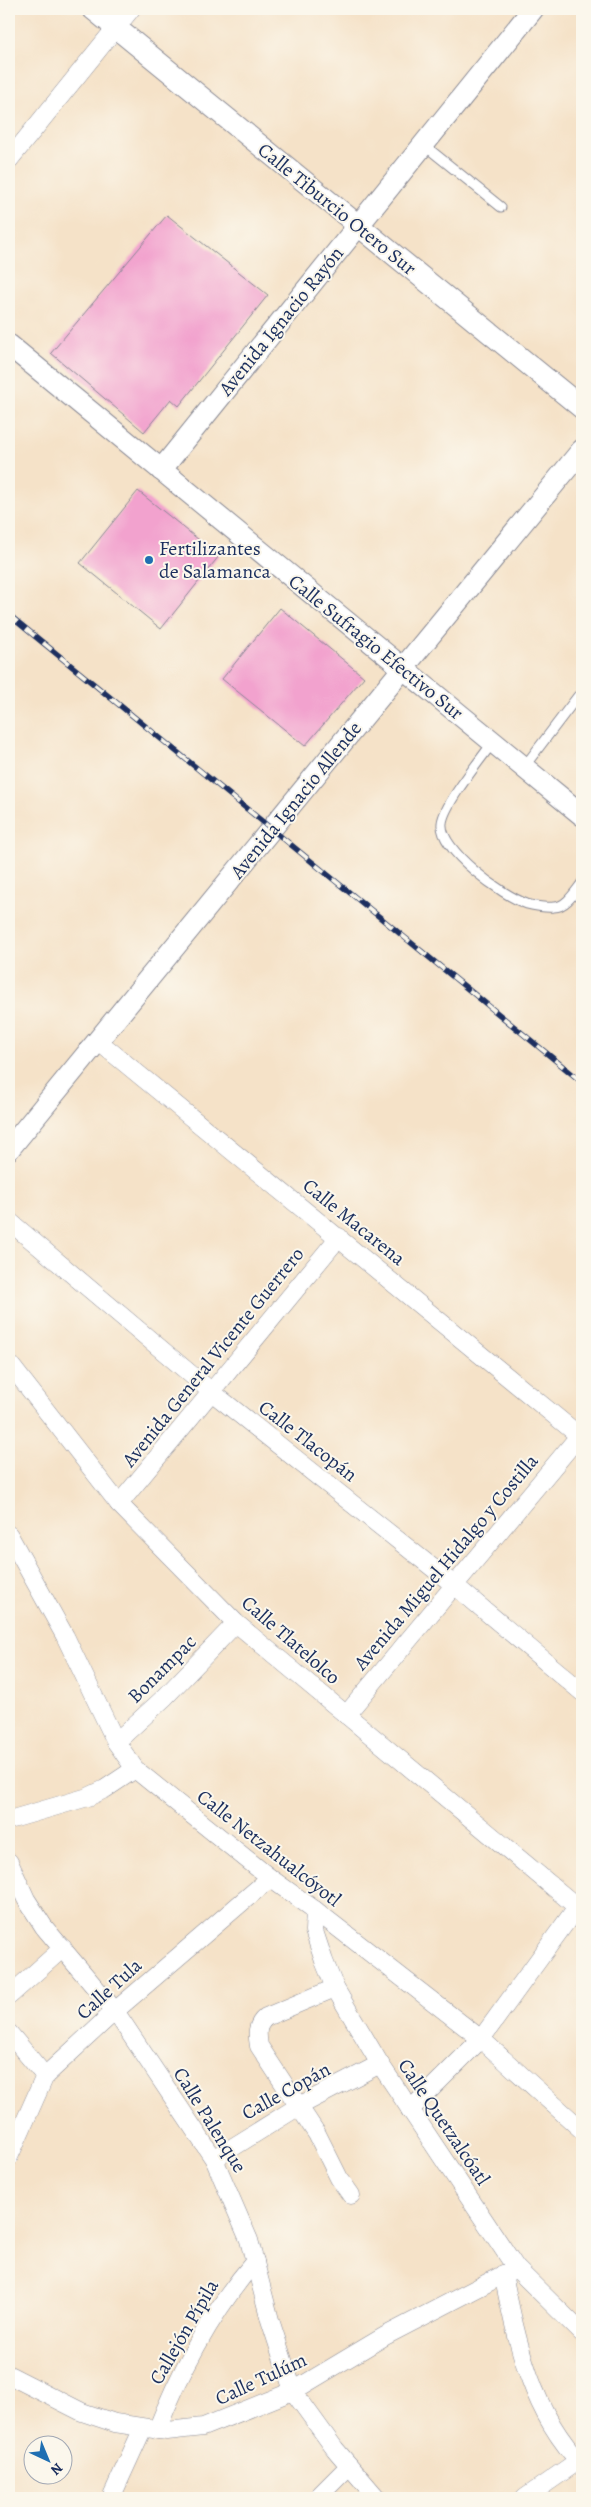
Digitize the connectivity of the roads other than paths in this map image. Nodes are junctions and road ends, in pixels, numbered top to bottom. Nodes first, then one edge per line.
1 (93, 9) edge
2 (131, 9) edge
3 (534, 9) edge
4 (116, 28) junction
5 (423, 145) junction
6 (9, 160) edge
7 (501, 207) dead end
8 (358, 226) junction
9 (9, 345) edge
10 (582, 408) edge
11 (582, 450) edge
12 (161, 470) junction
13 (404, 669) junction
14 (578, 696) dead end
15 (493, 742) junction
16 (524, 767) junction
17 (582, 815) edge
18 (582, 883) edge
19 (98, 1041) junction
20 (9, 1150) edge
21 (9, 1221) edge
22 (339, 1236) junction
23 (9, 1363) edge
24 (213, 1393) junction
25 (580, 1437) edge
26 (119, 1504) junction
27 (9, 1535) edge
28 (453, 1584) junction
29 (236, 1623) junction
30 (582, 1692) edge
31 (346, 1715) junction
32 (116, 1742) junction
33 (135, 1770) junction
34 (9, 1820) edge
35 (9, 1862) edge
36 (270, 1878) junction
37 (581, 1906) edge
38 (315, 1910) junction
39 (63, 1948) junction
40 (335, 1988) junction
41 (9, 1996) edge
42 (115, 2011) junction
43 (9, 2032) edge
44 (481, 2039) junction
45 (380, 2064) junction
46 (45, 2076) junction
47 (299, 2106) junction
48 (410, 2110) junction
49 (582, 2130) edge
50 (9, 2157) edge
51 (214, 2159) junction
52 (351, 2195) dead end
53 (255, 2261) junction
54 (510, 2271) junction
55 (582, 2334) edge
56 (9, 2375) edge
57 (293, 2391) junction
58 (150, 2429) junction
59 (580, 2463) edge
60 (349, 2466) junction
61 (111, 2498) edge
62 (317, 2498) edge
63 (376, 2498) edge
64 (525, 2498) edge

1 - 4 street, Calle Tiburcio Otero Sur
2 - 4 street
3 - 5 street, Avenida Ignacio Rayón
4 - 6 street
4 - 8 street, Calle Tiburcio Otero Sur
5 - 7 lane
5 - 8 street, Avenida Ignacio Rayón
8 - 10 street, Calle Tiburcio Otero Sur
8 - 12 street, Avenida Ignacio Rayón
9 - 12 street, Calle Sufragio Efectivo Sur
11 - 13 street, Avenida Ignacio Allende
12 - 13 street, Calle Sufragio Efectivo Sur
13 - 15 street, Calle Sufragio Efectivo Sur
13 - 19 street, Avenida Ignacio Allende
14 - 16 lane
15 - 16 street, Calle Sufragio Efectivo Sur
15 - 18 lane
16 - 17 street, Calle Sufragio Efectivo Sur
19 - 20 street, Avenida Ignacio Allende
19 - 22 street, Calle Macarena
21 - 24 street, Calle Tlacopán
22 - 24 street, Avenida General Vicente Guerrero
22 - 25 street, Calle Macarena
23 - 26 street, Calle Tlatelolco
24 - 26 street, Avenida General Vicente Guerrero
24 - 28 street, Calle Tlacopán
25 - 28 street, Avenida Miguel Hidalgo y Costilla
26 - 29 street, Calle Tlatelolco
27 - 32 street, Calle Netzahualcóyotl
28 - 30 street, Calle Tlacopán
28 - 31 street, Avenida Miguel Hidalgo y Costilla
29 - 31 street, Calle Tlatelolco
29 - 32 street, Bonampac
31 - 37 street, Calle Tlatelolco
32 - 33 street, Calle Netzahualcóyotl
33 - 34 street
33 - 36 street, Calle Netzahualcóyotl
35 - 39 street, Calle Palenque
36 - 38 street, Calle Netzahualcóyotl
36 - 42 street, Calle Tula
37 - 44 street
38 - 40 street, Calle Quetzalcóatl
38 - 44 street, Calle Netzahualcóyotl
39 - 41 street
39 - 42 street, Calle Palenque
40 - 45 street, Calle Quetzalcóatl
40 - 47 street
42 - 46 street, Calle Tula
42 - 51 street, Calle Palenque
43 - 46 street
44 - 48 street
44 - 49 street, Calle Netzahualcóyotl
45 - 47 street, Calle Copán
45 - 48 street, Calle Quetzalcóatl
46 - 50 street, Calle Tula
47 - 51 street, Calle Copán
47 - 52 street
48 - 54 street, Calle Quetzalcóatl
51 - 53 street, Calle Palenque
53 - 57 street, Calle Palenque
53 - 58 street, Callejón Pípila
54 - 55 street, Calle Quetzalcóatl
54 - 57 street, Calle Tulúm
54 - 59 street
56 - 58 street, Calle Tulúm
57 - 58 street, Calle Tulúm
57 - 60 street, Calle Palenque
58 - 61 street, Callejón Pípila
59 - 64 street
60 - 62 street
60 - 63 street, Calle Palenque

